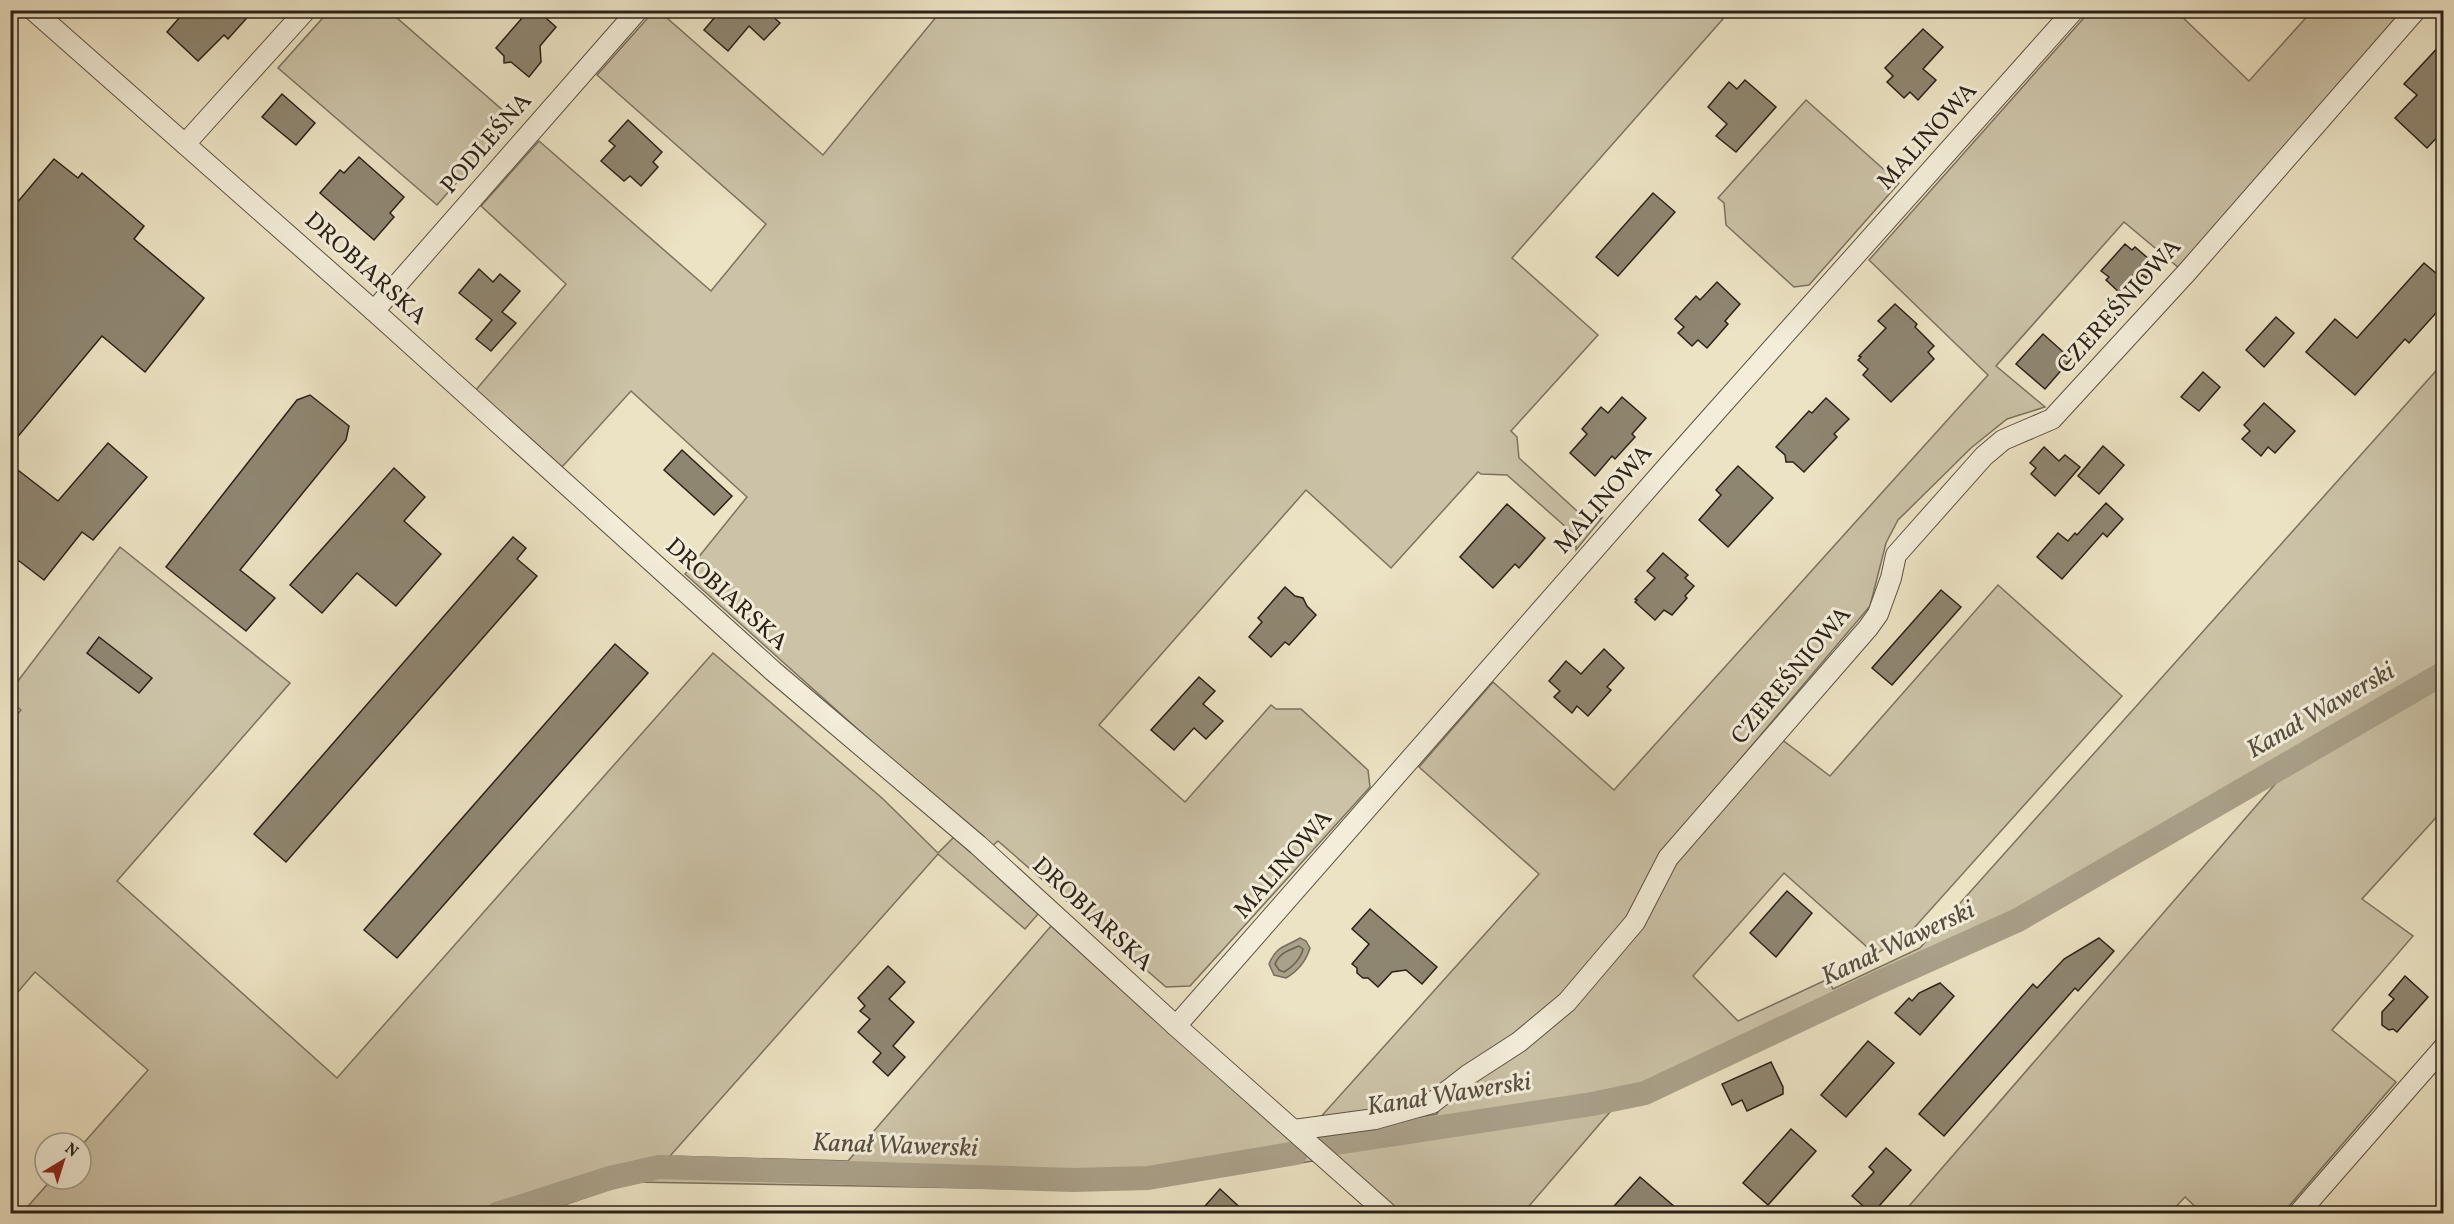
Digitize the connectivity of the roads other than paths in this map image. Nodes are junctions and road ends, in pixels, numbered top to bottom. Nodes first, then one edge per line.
1 (33, 10) edge
2 (306, 10) edge
3 (638, 10) edge
4 (2074, 10) edge
5 (2416, 10) edge
6 (185, 144) junction
7 (374, 311) junction
8 (1176, 1026) junction
9 (2444, 1047) edge
10 (1294, 1130) junction
11 (1388, 1214) edge
12 (2298, 1214) edge

1 - 6 street, DROBIARSKA
2 - 6 street
3 - 7 street, PODLEŚNA
4 - 8 street, MALINOWA
5 - 10 street, CZEREŚNIOWA
6 - 7 street, DROBIARSKA
7 - 8 street, DROBIARSKA
8 - 10 street, DROBIARSKA
9 - 12 street
10 - 11 street, DROBIARSKA

